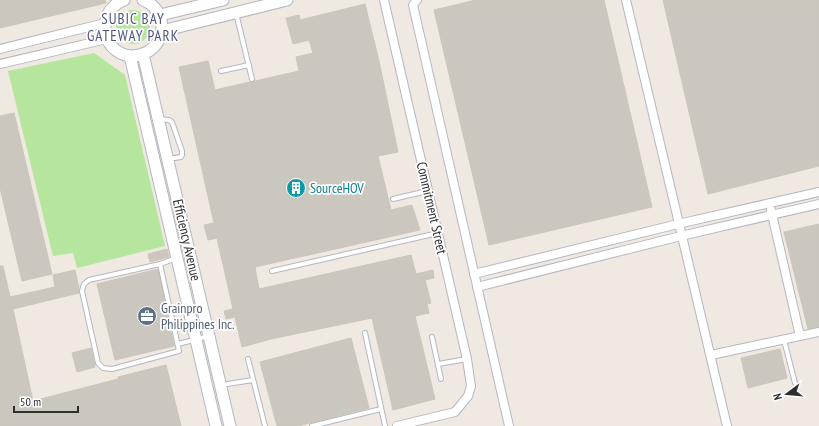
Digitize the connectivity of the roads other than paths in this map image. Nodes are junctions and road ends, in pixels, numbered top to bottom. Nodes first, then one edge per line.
1 (122, 0) edge
2 (143, 0) edge
3 (223, 0) edge
4 (287, 0) edge
5 (384, 0) edge
6 (417, 0) edge
7 (626, 0) edge
8 (236, 13) junction
9 (160, 15) junction
10 (105, 23) junction
11 (162, 31) junction
12 (108, 39) junction
13 (0, 49) edge
14 (143, 54) junction
15 (130, 56) junction
16 (0, 64) edge
17 (249, 65) junction
18 (221, 71) dead end
19 (252, 79) dead end
20 (428, 191) junction
21 (819, 192) edge
22 (393, 198) dead end
23 (769, 203) junction
24 (819, 204) edge
25 (772, 215) junction
26 (678, 224) junction
27 (438, 233) junction
28 (681, 236) junction
29 (177, 258) junction
30 (160, 264) junction
31 (272, 271) dead end
32 (474, 274) junction
33 (477, 287) junction
34 (819, 332) edge
35 (365, 333) dead end
36 (209, 336) junction
37 (800, 336) junction
38 (432, 337) dead end
39 (196, 339) junction
40 (784, 340) junction
41 (178, 344) junction
42 (710, 355) junction
43 (467, 358) junction
44 (248, 359) dead end
45 (438, 364) junction
46 (441, 379) dead end
47 (253, 380) junction
48 (795, 383) dead end
49 (221, 385) junction
50 (381, 409) junction
51 (421, 423) edge
52 (216, 426) edge
53 (230, 426) edge
54 (265, 426) edge
55 (312, 426) edge
56 (385, 426) edge
57 (397, 426) edge
58 (509, 426) edge
59 (728, 426) edge

1 - 10 street
2 - 9 street
3 - 9 street
4 - 8 street
5 - 20 street, Commitment Street
6 - 32 street
7 - 26 street
8 - 11 street
8 - 17 lane
9 - 11 street
10 - 12 street
10 - 13 street
11 - 14 street
12 - 15 street
12 - 16 street
14 - 15 street
14 - 36 street, Efficiency Avenue
15 - 29 street, Efficiency Avenue
17 - 18 lane
17 - 19 lane
20 - 22 lane
20 - 27 street, Commitment Street
21 - 23 street
23 - 25 street
23 - 26 street
24 - 25 street
25 - 28 street
25 - 37 street
26 - 28 street
26 - 32 street
27 - 31 lane
27 - 43 street, Commitment Street
28 - 33 street
28 - 42 street
29 - 30 lane
29 - 39 street, Efficiency Avenue
30 - 41 lane
30 - 41 lane
32 - 33 street
33 - 58 street
34 - 37 street
35 - 50 lane
36 - 39 lane
36 - 49 street, Efficiency Avenue
37 - 40 street
38 - 45 lane
39 - 41 lane
39 - 52 street, Efficiency Avenue
40 - 42 street
40 - 48 lane
42 - 59 street
43 - 45 lane
43 - 51 street, Commitment Street
44 - 47 lane
45 - 46 lane
47 - 49 lane
47 - 54 lane
49 - 53 street, Efficiency Avenue
50 - 55 lane
50 - 56 lane
51 - 57 street

